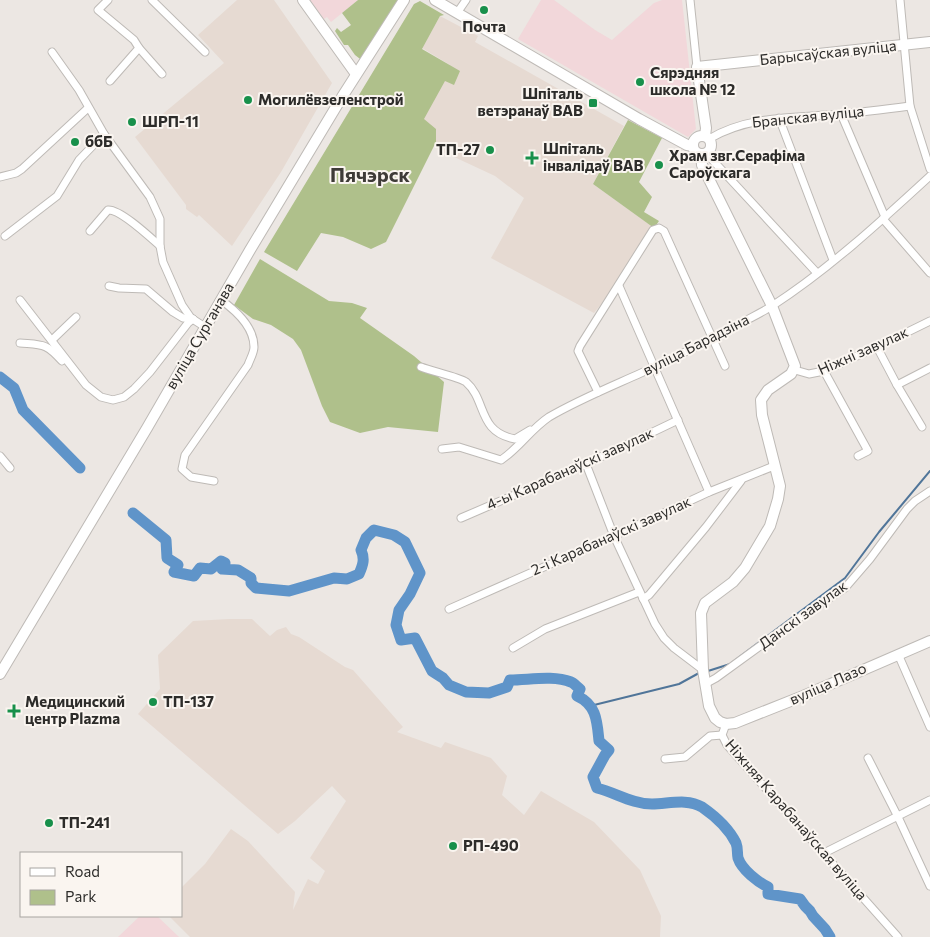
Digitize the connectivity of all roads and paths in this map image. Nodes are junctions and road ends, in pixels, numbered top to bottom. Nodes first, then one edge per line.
1 (108, 0) edge
2 (152, 0) edge
3 (303, 0) edge
4 (404, 0) edge
5 (435, 0) edge
6 (466, 0) edge
7 (690, 0) edge
8 (900, 0) edge
9 (457, 12) junction
10 (930, 42) edge
11 (904, 45) junction
12 (139, 48) junction
13 (52, 52) dead end
14 (205, 52) dead end
15 (696, 67) junction
16 (162, 74) dead end
17 (356, 74) junction
18 (110, 81) dead end
19 (910, 106) junction
20 (88, 108) junction
21 (840, 114) junction
22 (779, 118) junction
23 (104, 134) junction
24 (707, 137) junction
25 (693, 146) junction
26 (704, 154) junction
27 (930, 168) edge
28 (930, 176) edge
29 (0, 177) edge
30 (884, 218) junction
31 (90, 231) dead end
32 (6, 236) dead end
33 (160, 246) junction
34 (833, 260) junction
35 (817, 273) junction
36 (930, 273) edge
37 (109, 286) dead end
38 (619, 286) junction
39 (20, 300) dead end
40 (221, 300) junction
41 (772, 306) junction
42 (76, 317) dead end
43 (193, 319) junction
44 (930, 320) edge
45 (205, 326) junction
46 (712, 338) junction
47 (52, 340) junction
48 (20, 343) dead end
49 (877, 347) junction
50 (725, 366) dead end
51 (421, 367) dead end
52 (654, 367) junction
53 (930, 368) edge
54 (74, 370) junction
55 (795, 370) junction
56 (824, 371) junction
57 (896, 385) junction
58 (598, 392) junction
59 (678, 420) junction
60 (539, 425) junction
61 (922, 427) dead end
62 (442, 449) dead end
63 (0, 456) edge
64 (858, 456) dead end
65 (586, 464) junction
66 (774, 466) junction
67 (10, 468) dead end
68 (742, 480) junction
69 (214, 481) dead end
70 (930, 491) edge
71 (709, 492) junction
72 (462, 518) dead end
73 (614, 536) junction
74 (639, 592) junction
75 (643, 599) junction
76 (449, 609) dead end
77 (930, 641) edge
78 (513, 648) dead end
79 (898, 654) junction
80 (703, 670) junction
81 (0, 674) edge
82 (705, 684) junction
83 (726, 724) junction
84 (930, 727) edge
85 (722, 735) junction
86 (868, 758) dead end
87 (665, 759) dead end
88 (930, 800) edge
89 (898, 817) junction
90 (824, 853) junction
91 (930, 886) edge
92 (898, 937) edge

1 - 12 street
2 - 14 street
3 - 17 main road
4 - 17 main road, вуліца Сурганава
5 - 9 main road
6 - 9 street
7 - 15 street
8 - 11 street
9 - 25 main road
10 - 11 main road, Барысаўская вуліца
11 - 15 main road, Барысаўская вуліца
11 - 19 street
12 - 16 street
12 - 18 street
13 - 20 street
15 - 24 main road
17 - 40 main road, вуліца Сурганава
19 - 21 street, Бранская вуліца
19 - 27 street
20 - 23 street
20 - 29 street
21 - 22 street, Бранская вуліца
21 - 30 street
22 - 24 street, Бранская вуліца
22 - 34 street
23 - 32 street
23 - 33 street
24 - 25 main road
24 - 26 main road
25 - 26 main road
26 - 35 street
26 - 41 main road
28 - 30 street, вуліца Барадзіна
30 - 34 street, вуліца Барадзіна
30 - 36 street
31 - 33 street
33 - 43 street
34 - 35 street, вуліца Барадзіна
35 - 41 street, вуліца Барадзіна
37 - 43 street
38 - 46 street
38 - 52 street
38 - 58 street
39 - 47 street, вуліца Сурганава
40 - 45 main road, вуліца Сурганава
40 - 69 street
41 - 46 street, вуліца Барадзіна
41 - 55 main road
42 - 47 street
43 - 45 street
43 - 54 street, вуліца Сурганава
44 - 49 street, Ніжні завулак
45 - 81 main road, вуліца Сурганава
46 - 50 street
46 - 52 street, вуліца Барадзіна
47 - 54 street, вуліца Сурганава
48 - 54 street
49 - 56 street, Ніжні завулак
49 - 57 street
51 - 60 street
52 - 58 street, вуліца Барадзіна
52 - 59 street
53 - 57 street
55 - 56 street, Ніжні завулак
55 - 66 main road, Ніжняя Карабанаўская вуліца
56 - 64 street
57 - 61 street
58 - 60 street, вуліца Барадзіна
59 - 65 street, 4-ы Карабанаўскі завулак
59 - 71 street
60 - 62 street, вуліца Барадзіна
63 - 67 street
65 - 72 street, 4-ы Карабанаўскі завулак
65 - 73 street
66 - 68 street, 2-і Карабанаўскі завулак
66 - 80 main road, Ніжняя Карабанаўская вуліца
68 - 71 street, 2-і Карабанаўскі завулак
68 - 75 street
70 - 82 street, Данскі завулак
71 - 73 street, 2-і Карабанаўскі завулак
73 - 74 street
73 - 76 street, 2-і Карабанаўскі завулак
74 - 75 street
74 - 78 street
75 - 80 street
77 - 79 main road, вуліца Лазо
79 - 83 main road, вуліца Лазо
79 - 84 street
80 - 82 main road, Ніжняя Карабанаўская вуліца
82 - 83 main road, Ніжняя Карабанаўская вуліца
83 - 85 street, Ніжняя Карабанаўская вуліца
85 - 87 street
85 - 90 street, Ніжняя Карабанаўская вуліца
86 - 89 street
88 - 89 street
89 - 90 street
89 - 91 street
90 - 92 street, Ніжняя Карабанаўская вуліца

